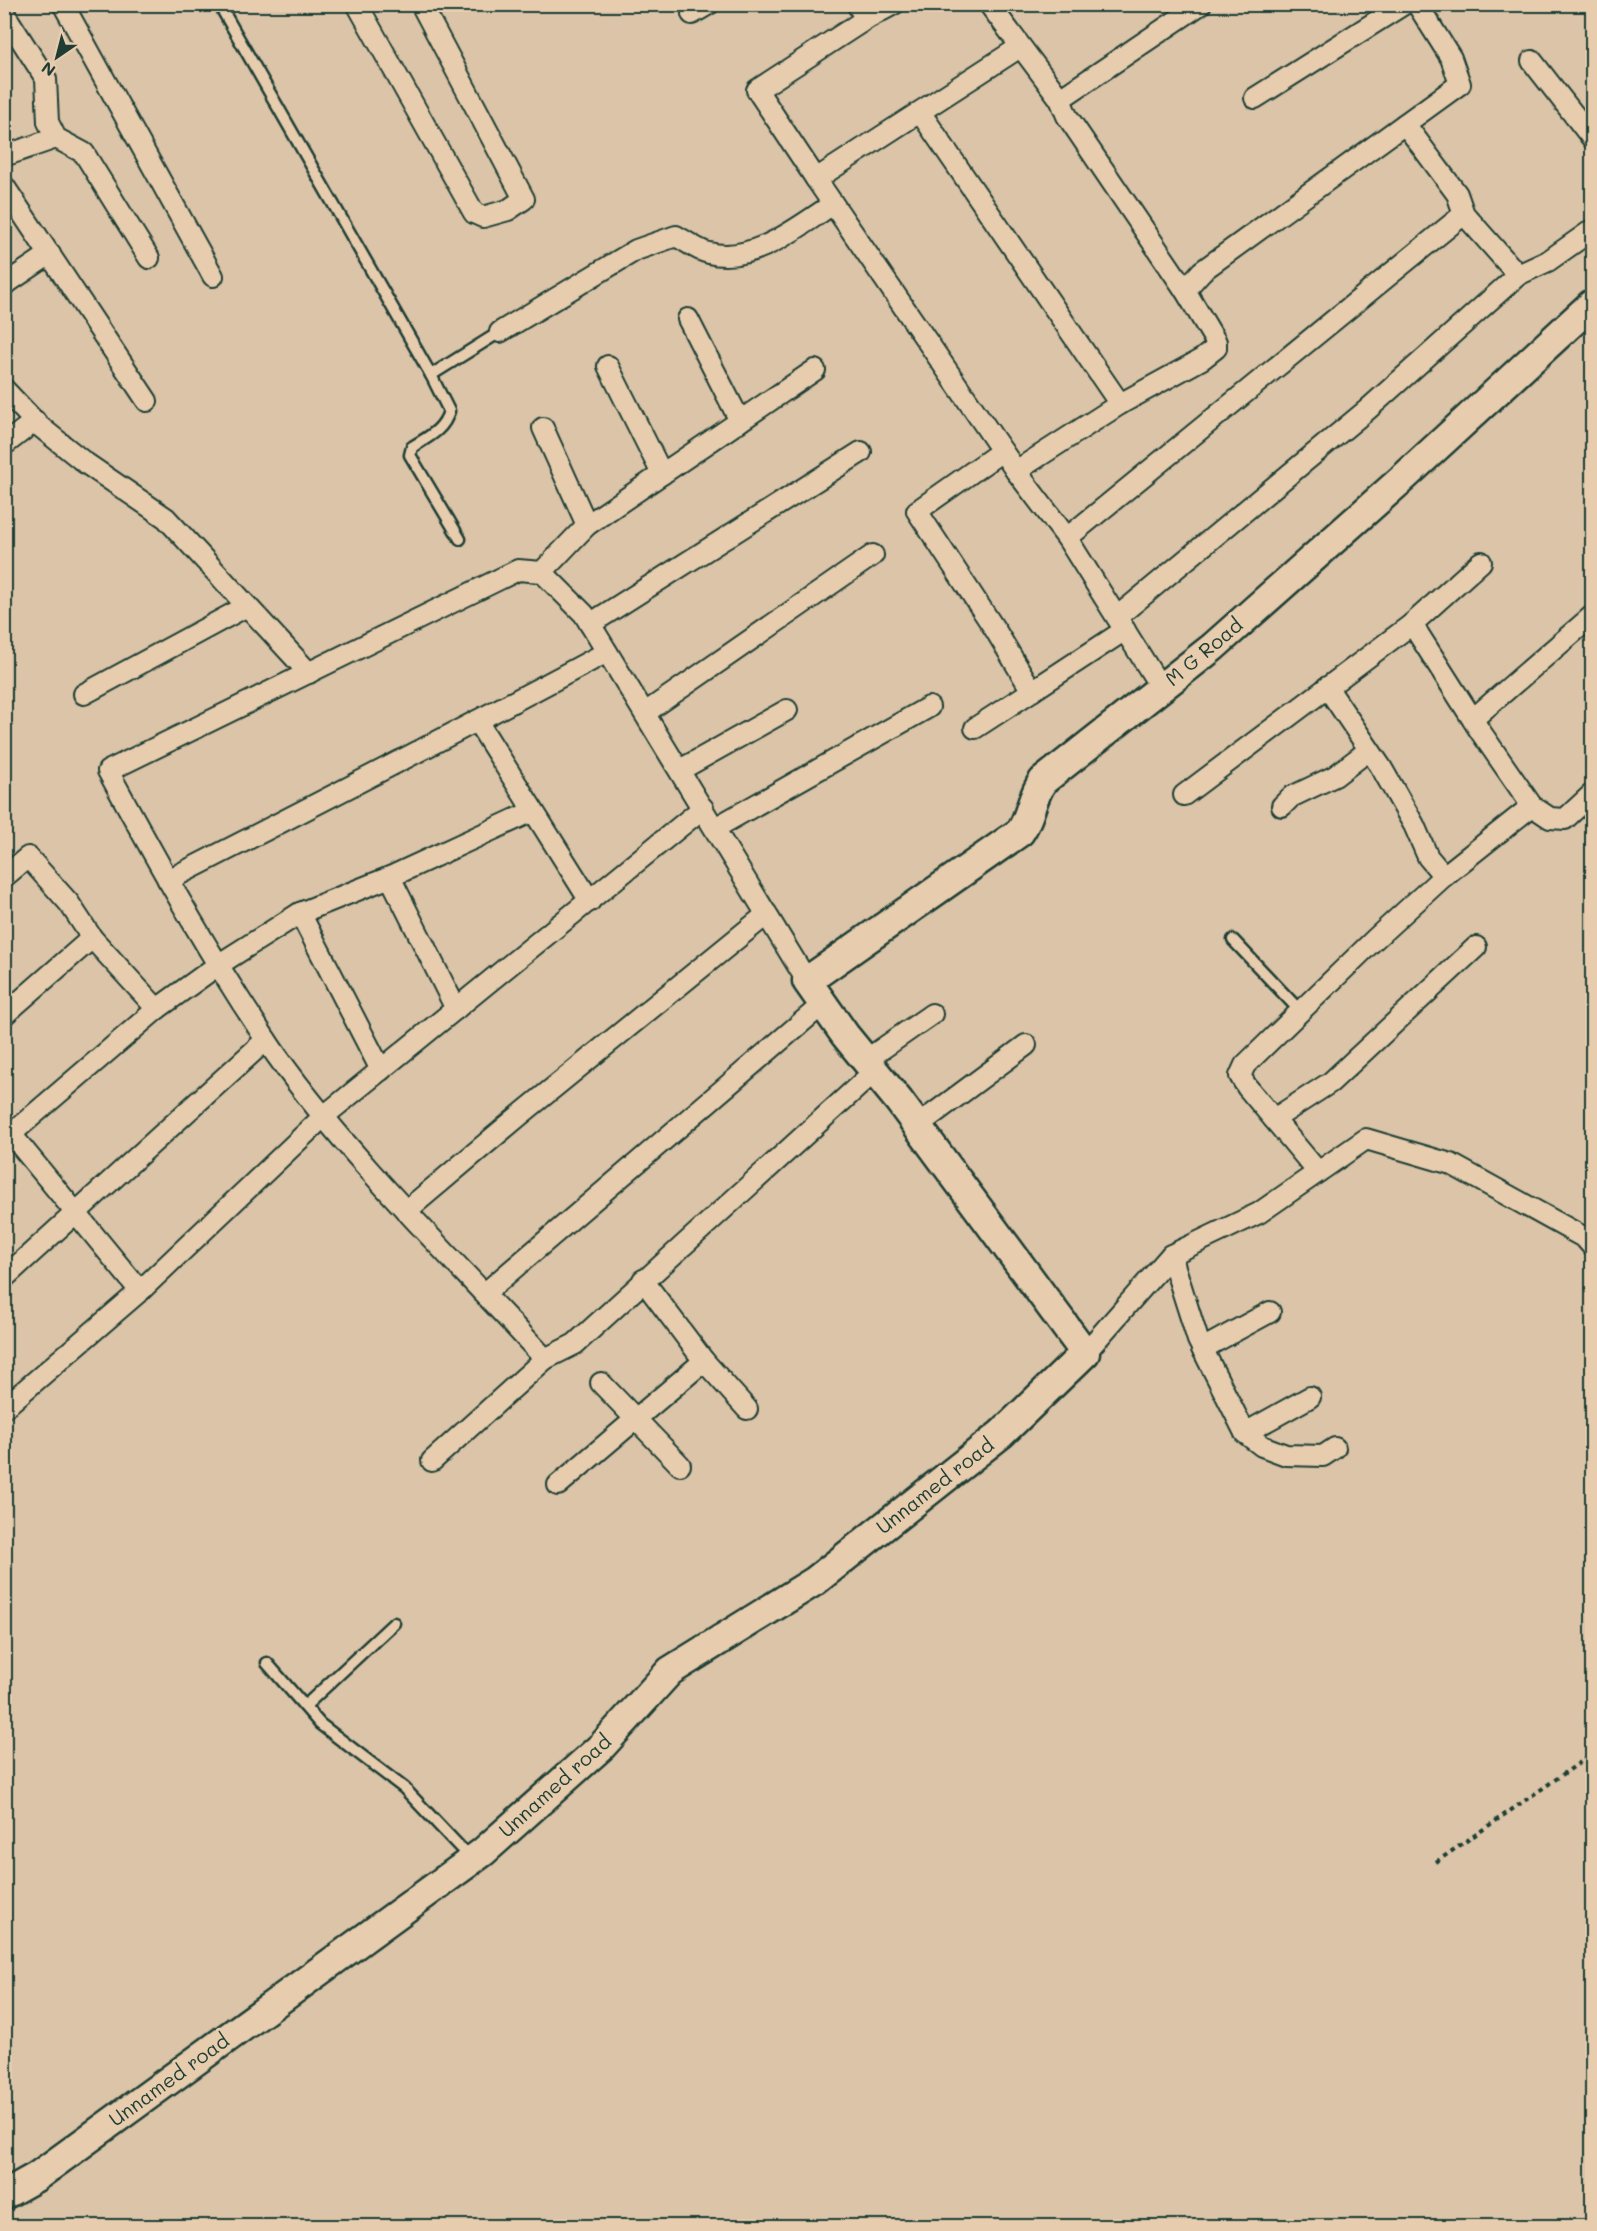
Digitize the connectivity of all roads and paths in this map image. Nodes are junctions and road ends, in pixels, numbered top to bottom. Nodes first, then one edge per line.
1 (63, 4) edge
2 (219, 4) edge
3 (357, 4) edge
4 (422, 4) edge
5 (894, 4) edge
6 (989, 4) edge
7 (1201, 4) edge
8 (1404, 4) edge
9 (1417, 4) edge
10 (861, 12) edge
11 (4, 13) edge
12 (1020, 48) junction
13 (1532, 61) dead end
14 (1060, 99) junction
15 (1255, 99) dead end
16 (920, 112) junction
17 (1405, 124) junction
18 (56, 138) junction
19 (1593, 138) edge
20 (4, 156) edge
21 (816, 179) junction
22 (4, 186) edge
23 (833, 204) junction
24 (1464, 214) junction
25 (1593, 230) edge
26 (50, 254) junction
27 (149, 258) dead end
28 (1518, 275) junction
29 (213, 276) dead end
30 (4, 285) edge
31 (1185, 290) junction
32 (1593, 304) edge
33 (688, 319) dead end
34 (500, 332) joint
35 (608, 366) dead end
36 (815, 370) dead end
37 (431, 375) junction
38 (4, 389) edge
39 (147, 401) dead end
40 (1120, 404) junction
41 (35, 421) junction
42 (740, 421) junction
43 (543, 428) dead end
44 (4, 445) edge
45 (1002, 451) junction
46 (861, 452) dead end
47 (1016, 471) junction
48 (662, 474) junction
49 (587, 525) junction
50 (1067, 538) junction
51 (460, 540) dead end
52 (873, 555) dead end
53 (1481, 562) dead end
54 (542, 572) junction
55 (247, 606) junction
56 (1593, 616) edge
57 (1121, 623) junction
58 (590, 624) junction
59 (1412, 624) junction
60 (607, 652) junction
61 (309, 673) junction
62 (1327, 687) junction
63 (1161, 688) junction
64 (1032, 691) junction
65 (84, 694) dead end
66 (929, 707) dead end
67 (787, 710) dead end
68 (645, 713) junction
69 (1473, 719) junction
70 (477, 722) junction
71 (975, 728) dead end
72 (1369, 750) junction
73 (680, 770) junction
74 (1593, 794) edge
75 (1184, 795) dead end
76 (1282, 806) dead end
77 (1532, 806) junction
78 (703, 808) junction
79 (533, 811) junction
80 (716, 828) junction
81 (1444, 876) junction
82 (4, 877) edge
83 (390, 877) junction
84 (168, 880) junction
85 (590, 901) junction
86 (300, 913) junction
87 (767, 914) junction
88 (92, 938) junction
89 (1233, 940) dead end
90 (1476, 947) dead end
91 (218, 965) junction
92 (807, 981) junction
93 (823, 1004) junction
94 (157, 1009) junction
95 (456, 1009) junction
96 (1301, 1012) junction
97 (932, 1014) dead end
98 (4, 1015) edge
99 (266, 1040) junction
100 (1026, 1045) dead end
101 (870, 1066) junction
102 (381, 1070) junction
103 (324, 1116) junction
104 (1274, 1119) junction
105 (917, 1126) junction
106 (8, 1137) edge
107 (1318, 1172) junction
108 (406, 1211) junction
109 (77, 1214) junction
110 (1593, 1245) edge
111 (1171, 1255) junction
112 (4, 1278) edge
113 (643, 1280) junction
114 (140, 1291) junction
115 (485, 1293) junction
116 (1270, 1312) dead end
117 (1202, 1349) junction
118 (1085, 1353) junction
119 (545, 1359) junction
120 (704, 1361) junction
121 (601, 1383) dead end
122 (1310, 1397) dead end
123 (6, 1405) edge
124 (747, 1409) dead end
125 (636, 1419) junction
126 (1245, 1433) junction
127 (1335, 1448) dead end
128 (432, 1461) dead end
129 (680, 1465) dead end
130 (558, 1485) dead end
131 (394, 1623) dead end
132 (267, 1664) dead end
133 (305, 1706) junction
134 (1593, 1759) edge
135 (472, 1860) junction
136 (1436, 1862) dead end
137 (4, 2194) edge

1 - 29 street
2 - 37 lane
3 - 4 street
5 - 10 street
6 - 12 street
7 - 14 street
8 - 15 street
9 - 17 street
10 - 21 street
11 - 18 street
12 - 14 street
12 - 16 street
13 - 19 street
14 - 31 street
16 - 21 street
16 - 40 street
17 - 24 street
17 - 31 street
18 - 20 street
18 - 27 street
21 - 23 street
22 - 26 street
23 - 34 street
23 - 45 street
24 - 28 street
24 - 50 street
25 - 28 street
26 - 30 street
26 - 39 street
28 - 57 street
31 - 40 street
32 - 63 street, M G Road
33 - 42 street
34 - 37 lane
35 - 48 street
36 - 42 street
37 - 51 lane
38 - 41 street
40 - 47 street
41 - 44 street
41 - 55 street
42 - 48 street
43 - 49 street
45 - 47 street
45 - 64 street
46 - 58 street
47 - 50 street
48 - 49 street
49 - 54 street
50 - 57 street
52 - 68 street
53 - 59 street
54 - 58 street
54 - 61 street
55 - 61 street
55 - 65 street
56 - 69 street
57 - 63 street
57 - 64 street
58 - 60 street
59 - 62 street
59 - 69 street
60 - 68 street
60 - 70 street
61 - 84 street
62 - 72 street
62 - 75 street
63 - 92 street, M G Road
64 - 71 street
66 - 80 street
67 - 73 street
68 - 73 street
69 - 77 street
70 - 79 street
70 - 84 street
72 - 76 street
72 - 81 street
73 - 78 street
74 - 77 street
77 - 81 street
78 - 80 street
78 - 85 street
79 - 83 street
79 - 85 street
80 - 87 street
81 - 96 street
82 - 88 street
83 - 86 street
83 - 95 street
84 - 91 street
85 - 95 street
86 - 91 street
86 - 102 street
87 - 92 street
87 - 108 street
88 - 94 street
88 - 98 street
89 - 96 lane
90 - 104 street
91 - 94 street
91 - 99 street
92 - 93 street
93 - 101 street
93 - 115 street
94 - 106 street
95 - 102 street
96 - 104 street
97 - 101 street
99 - 103 street
99 - 109 street
100 - 105 street
101 - 105 street
101 - 113 street
102 - 103 street
103 - 108 street
103 - 114 street
104 - 107 street
105 - 118 street
106 - 109 street
107 - 110 street
107 - 111 street
108 - 115 street
109 - 112 street
109 - 114 street
111 - 117 street
111 - 118 street
113 - 119 street
113 - 120 street
114 - 123 street
115 - 119 street
116 - 117 street
117 - 126 street
118 - 135 street, Unnamed road
119 - 128 street
120 - 124 street
120 - 125 street
121 - 125 street
122 - 126 street
125 - 129 street
125 - 130 street
126 - 127 street
131 - 133 lane
132 - 133 lane
133 - 135 lane
134 - 136 path
135 - 137 street, Unnamed road

